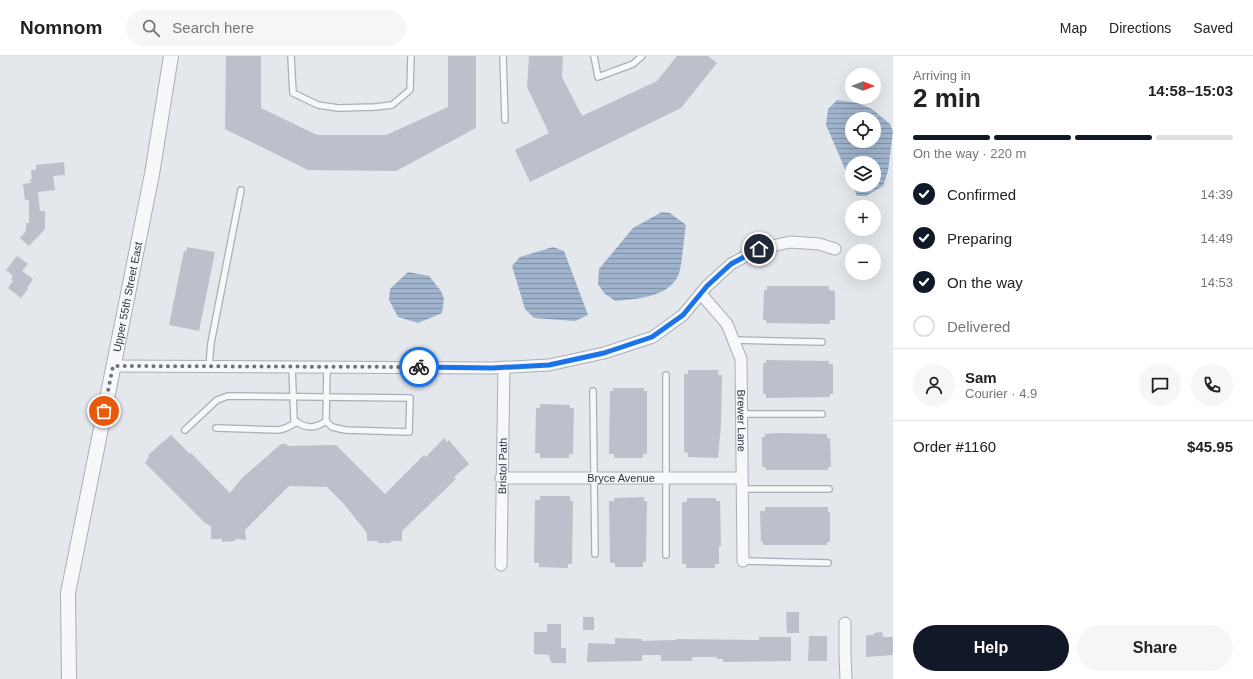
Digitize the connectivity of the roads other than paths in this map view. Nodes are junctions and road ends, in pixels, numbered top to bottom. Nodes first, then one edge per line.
1 (171, 56) edge
2 (291, 56) edge
3 (411, 56) edge
4 (504, 56) edge
5 (594, 56) edge
6 (642, 56) edge
7 (505, 120) dead end
8 (241, 190) dead end
9 (835, 249) dead end
10 (701, 294) junction
11 (734, 340) junction
12 (822, 342) dead end
13 (113, 366) junction
14 (209, 366) junction
15 (292, 366) junction
16 (327, 367) junction
17 (504, 367) junction
18 (666, 375) dead end
19 (593, 390) dead end
20 (293, 396) junction
21 (326, 397) junction
22 (741, 414) junction
23 (822, 414) dead end
24 (326, 421) junction
25 (296, 422) junction
26 (216, 428) dead end
27 (185, 430) dead end
28 (501, 478) junction
29 (593, 478) junction
30 (666, 478) junction
31 (741, 478) junction
32 (742, 489) junction
33 (829, 489) dead end
34 (595, 554) dead end
35 (666, 555) dead end
36 (743, 561) joint
37 (828, 563) dead end
38 (501, 565) dead end
39 (845, 623) dead end
40 (69, 679) edge
41 (846, 679) edge

1 - 13 street, Upper 55th Street East
2 - 3 lane
4 - 7 lane
5 - 6 lane
8 - 14 lane
9 - 10 street
10 - 11 street, Brewer Lane
10 - 17 street
11 - 12 lane
11 - 22 street, Brewer Lane
13 - 14 street
13 - 40 street, Upper 55th Street East
14 - 15 street
15 - 16 street
15 - 20 lane
16 - 17 street
16 - 21 lane
17 - 28 street, Bristol Path
18 - 30 lane
19 - 29 lane
20 - 21 lane
20 - 25 lane
20 - 27 lane
21 - 24 lane
21 - 24 lane
22 - 23 lane
22 - 31 street, Brewer Lane
24 - 25 lane
25 - 26 lane
28 - 29 street, Bryce Avenue
28 - 38 street, Bristol Path
29 - 30 street, Bryce Avenue
29 - 34 lane
30 - 31 street, Bryce Avenue
30 - 35 lane
31 - 32 street, Brewer Lane
32 - 33 lane
32 - 36 street, Brewer Lane
36 - 37 lane
39 - 41 street

